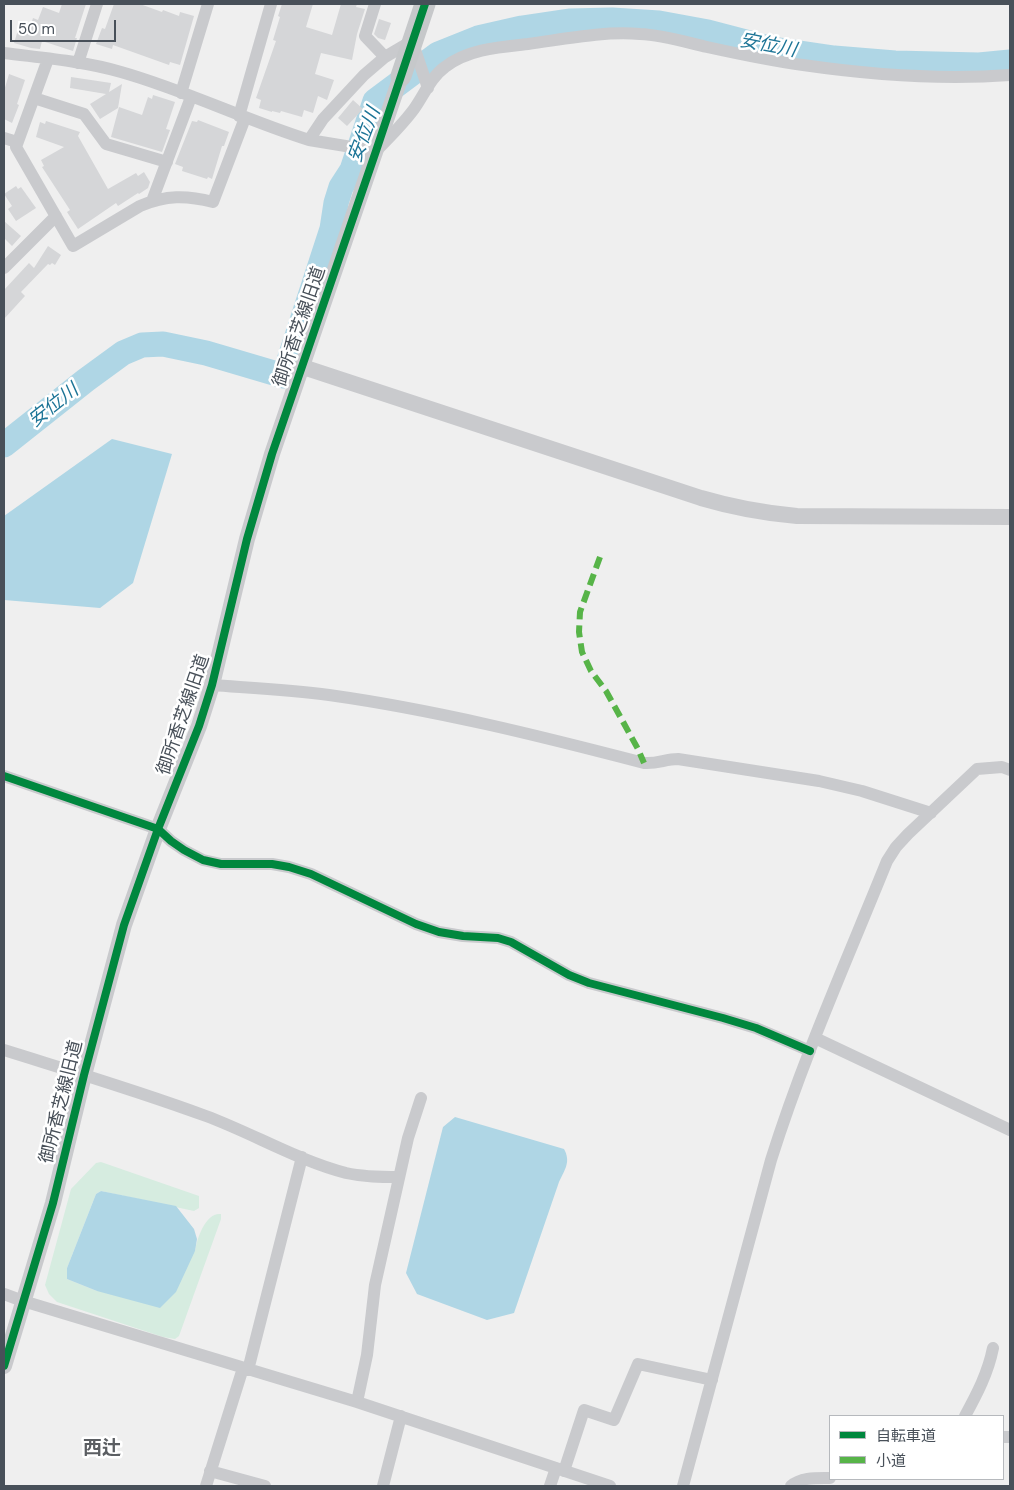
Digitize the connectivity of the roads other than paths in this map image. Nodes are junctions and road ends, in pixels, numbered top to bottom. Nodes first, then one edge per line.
1 (97, 4) edge
2 (271, 4) edge
3 (375, 4) edge
4 (425, 4) edge
5 (204, 5) edge
6 (412, 41) junction
7 (4, 53) edge
8 (385, 57) junction
9 (48, 59) junction
10 (78, 63) junction
11 (1010, 75) edge
12 (401, 76) joint
13 (426, 83) junction
14 (186, 95) junction
15 (34, 98) junction
16 (242, 117) junction
17 (4, 138) edge
18 (309, 140) junction
19 (18, 142) junction
20 (372, 151) junction
21 (167, 162) junction
22 (152, 201) junction
23 (56, 216) junction
24 (5, 263) edge
25 (303, 367) junction
26 (1010, 517) edge
27 (212, 685) junction
28 (1010, 770) edge
29 (4, 776) edge
30 (931, 813) junction
31 (158, 829) junction
32 (815, 1038) junction
33 (4, 1050) edge
34 (810, 1051) junction
35 (84, 1075) junction
36 (421, 1098) dead end
37 (1010, 1130) edge
38 (302, 1158) junction
39 (399, 1177) junction
40 (4, 1294) edge
41 (23, 1301) junction
42 (993, 1348) dead end
43 (4, 1366) edge
44 (245, 1369) junction
45 (712, 1380) junction
46 (357, 1402) junction
47 (966, 1415) edge
48 (401, 1416) junction
49 (560, 1469) junction
50 (210, 1470) junction
51 (829, 1478) edge
52 (206, 1486) edge
53 (265, 1486) edge
54 (383, 1486) edge
55 (550, 1486) edge
56 (610, 1486) edge
57 (683, 1486) edge
58 (790, 1486) edge

1 - 10 street
2 - 16 street
3 - 8 street
4 - 6 main road
5 - 14 street
6 - 8 street
6 - 12 main road
6 - 13 street
7 - 9 street
8 - 18 street
9 - 10 street
9 - 15 street
10 - 14 street
11 - 13 street
12 - 20 street, 御所香芝線旧道
13 - 20 street
14 - 16 street
14 - 21 street
15 - 19 street
15 - 21 street
16 - 18 street
16 - 22 street
17 - 19 street
18 - 20 street
19 - 23 street
20 - 25 street, 御所香芝線旧道
21 - 22 street
22 - 23 street
23 - 24 street
25 - 26 street
25 - 27 street, 御所香芝線旧道
27 - 30 street
27 - 31 street, 御所香芝線旧道
28 - 30 street
29 - 31 street
30 - 32 street
31 - 34 street
31 - 35 street, 御所香芝線旧道
32 - 34 street
32 - 37 street
33 - 35 street
34 - 45 street
35 - 38 street
35 - 41 street, 御所香芝線旧道
36 - 39 street
38 - 39 street
38 - 44 street
39 - 46 street
40 - 41 street
41 - 43 street, 御所香芝線旧道
41 - 44 street
42 - 47 street
44 - 46 street
44 - 50 street
45 - 49 street
45 - 57 street
46 - 48 street
48 - 49 street
48 - 54 street
49 - 55 street
49 - 56 street
50 - 52 street
50 - 53 street
51 - 58 street

